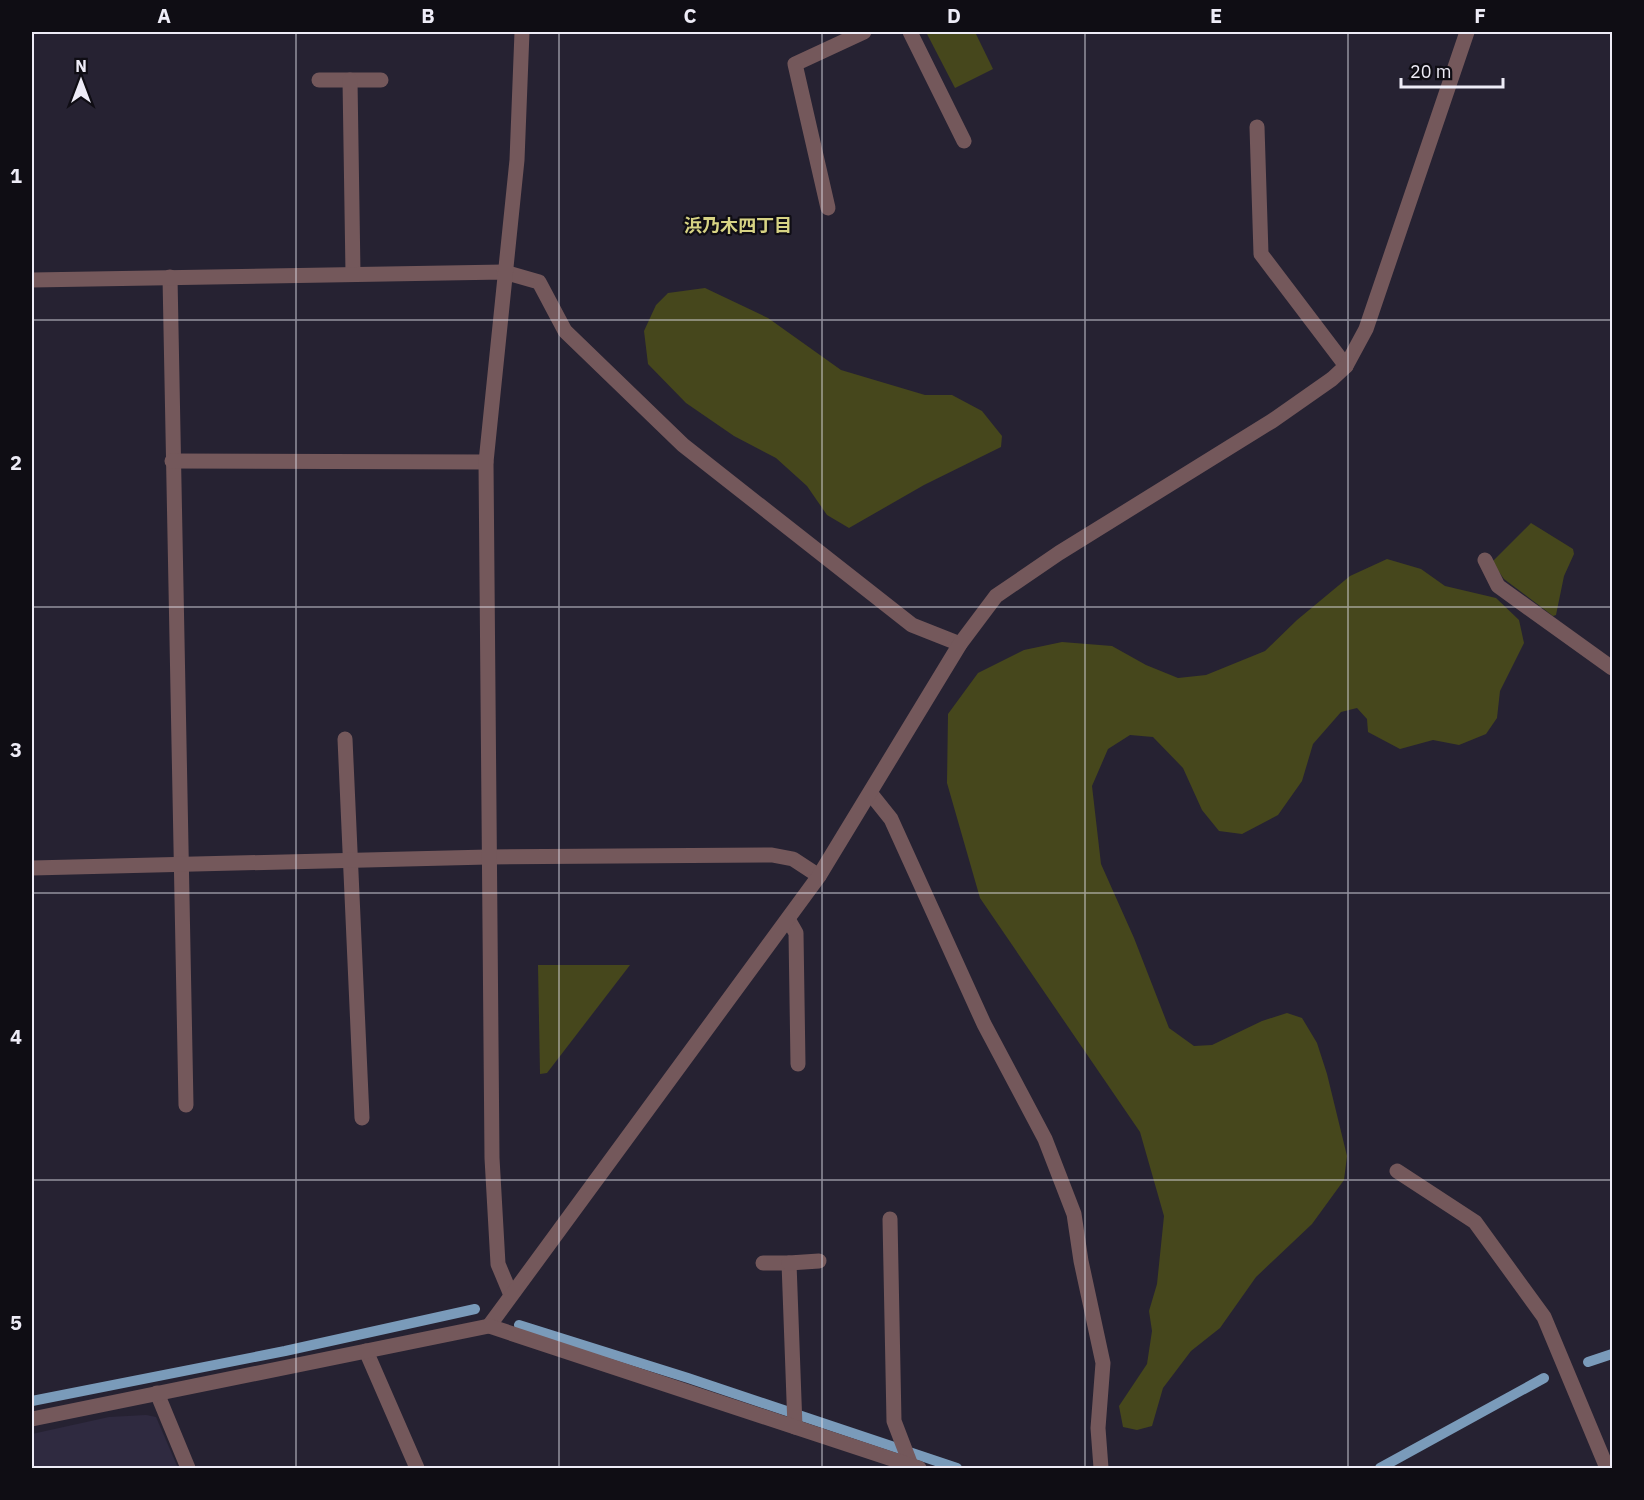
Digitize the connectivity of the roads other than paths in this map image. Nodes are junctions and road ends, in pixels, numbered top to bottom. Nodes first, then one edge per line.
1 (522, 32) edge
2 (864, 32) edge
3 (910, 32) edge
4 (1467, 32) edge
5 (319, 80) dead end
6 (350, 80) junction
7 (381, 80) dead end
8 (1257, 127) dead end
9 (964, 141) dead end
10 (828, 208) dead end
11 (504, 272) junction
12 (353, 274) junction
13 (170, 277) junction
14 (32, 280) edge
15 (1346, 366) junction
16 (172, 461) junction
17 (486, 462) junction
18 (1485, 560) dead end
19 (960, 644) junction
20 (1612, 668) edge
21 (345, 739) dead end
22 (871, 795) junction
23 (488, 856) junction
24 (350, 860) junction
25 (179, 864) junction
26 (32, 868) edge
27 (819, 876) junction
28 (788, 919) junction
29 (798, 1064) dead end
30 (186, 1105) dead end
31 (362, 1118) dead end
32 (1397, 1171) dead end
33 (890, 1219) dead end
34 (819, 1262) dead end
35 (763, 1263) dead end
36 (789, 1263) junction
37 (511, 1295) junction
38 (489, 1326) junction
39 (366, 1351) junction
40 (157, 1394) junction
41 (794, 1418) junction
42 (32, 1419) edge
43 (912, 1465) edge
44 (188, 1468) edge
45 (417, 1468) edge
46 (1101, 1468) edge
47 (1606, 1468) edge

1 - 11 street
2 - 10 street
3 - 9 street
4 - 15 street
5 - 6 street
6 - 7 street
6 - 12 street
8 - 15 street
11 - 12 street
11 - 17 street
11 - 19 street
12 - 13 street
13 - 14 street
13 - 16 street
15 - 19 street
16 - 17 street
16 - 25 street
17 - 23 street
18 - 20 street
19 - 22 street
21 - 24 street
22 - 27 street
22 - 46 street
23 - 24 street
23 - 27 street
23 - 37 street
24 - 25 street
24 - 31 street
25 - 26 street
25 - 30 street
27 - 28 street
28 - 29 street
28 - 37 street
32 - 47 street
33 - 43 street
34 - 36 street
35 - 36 street
36 - 41 street
37 - 38 street
38 - 39 street
38 - 41 street
39 - 40 street
39 - 45 street
40 - 42 street
40 - 44 street
41 - 43 street

